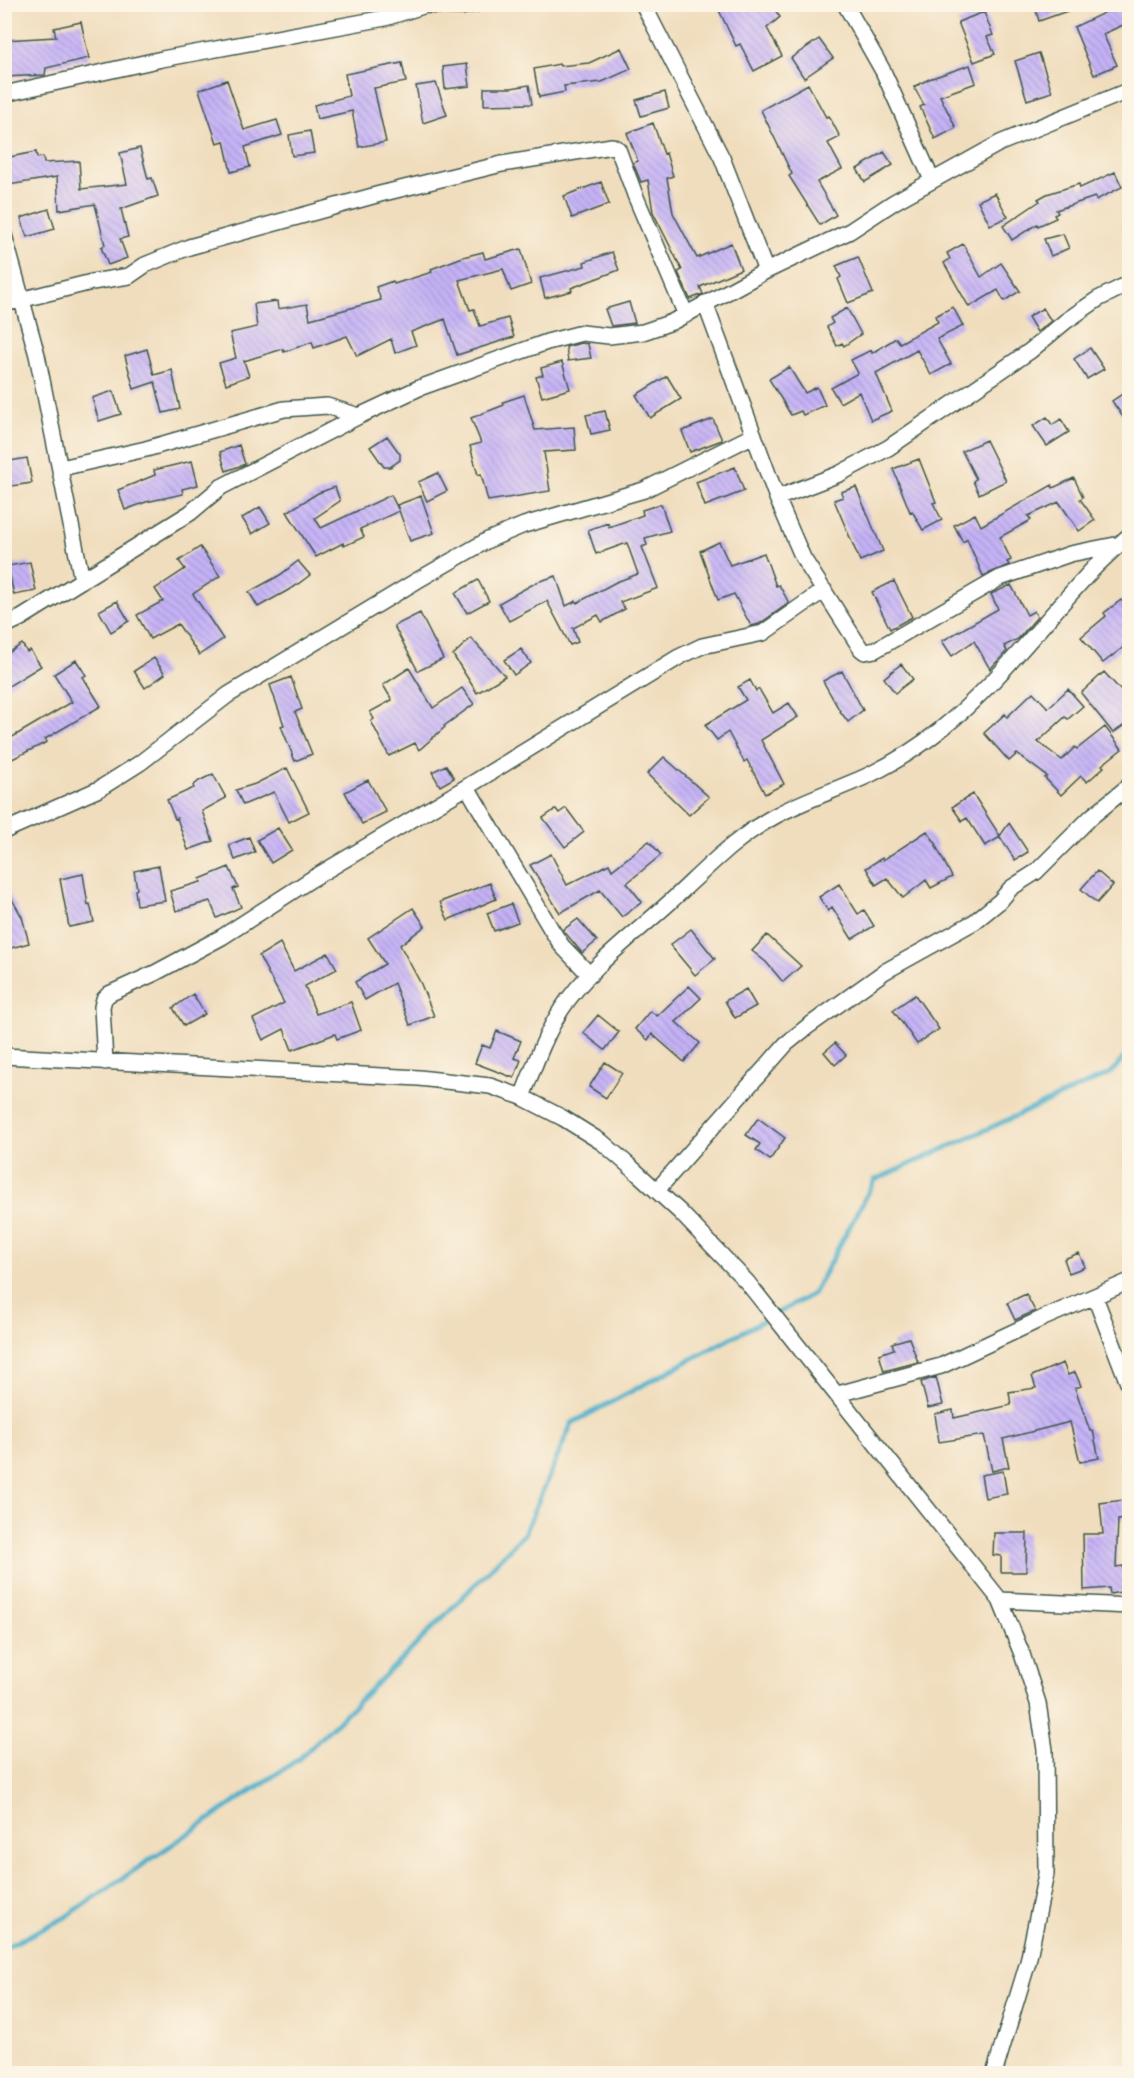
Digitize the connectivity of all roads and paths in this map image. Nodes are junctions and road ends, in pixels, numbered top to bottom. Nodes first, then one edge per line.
1 (476, 4) edge
2 (642, 4) edge
3 (426, 5) edge
4 (847, 5) edge
5 (1130, 90) edge
6 (4, 94) edge
7 (932, 180) junction
8 (4, 235) edge
9 (766, 271) junction
10 (1130, 283) edge
11 (21, 299) junction
12 (705, 303) junction
13 (4, 304) edge
14 (686, 315) junction
15 (359, 416) junction
16 (754, 435) junction
17 (61, 468) junction
18 (777, 498) junction
19 (1125, 539) edge
20 (82, 580) junction
21 (824, 590) junction
22 (4, 626) edge
23 (1130, 785) edge
24 (467, 787) junction
25 (4, 831) edge
26 (590, 975) junction
27 (4, 1056) edge
28 (105, 1062) junction
29 (522, 1097) junction
30 (657, 1190) junction
31 (1130, 1281) edge
32 (1095, 1297) junction
33 (1130, 1388) edge
34 (838, 1395) junction
35 (1000, 1600) junction
36 (1130, 1606) edge
37 (994, 2073) edge

1 - 3 street
2 - 9 street
3 - 6 street
4 - 7 street
5 - 7 street
7 - 9 street
8 - 11 street
9 - 12 street
10 - 18 street
11 - 13 street
11 - 14 street
11 - 17 street
12 - 14 street
12 - 16 street
14 - 15 street
15 - 17 street
15 - 20 street
16 - 18 street
16 - 25 street
17 - 20 street
18 - 21 street
19 - 21 street
19 - 26 street
20 - 22 street
21 - 24 street
23 - 30 street
24 - 26 street
24 - 28 street
26 - 29 street
27 - 28 street
28 - 29 street
29 - 30 street
30 - 34 street
31 - 32 street
32 - 33 street
32 - 34 street
34 - 35 street
35 - 36 street
35 - 37 street

